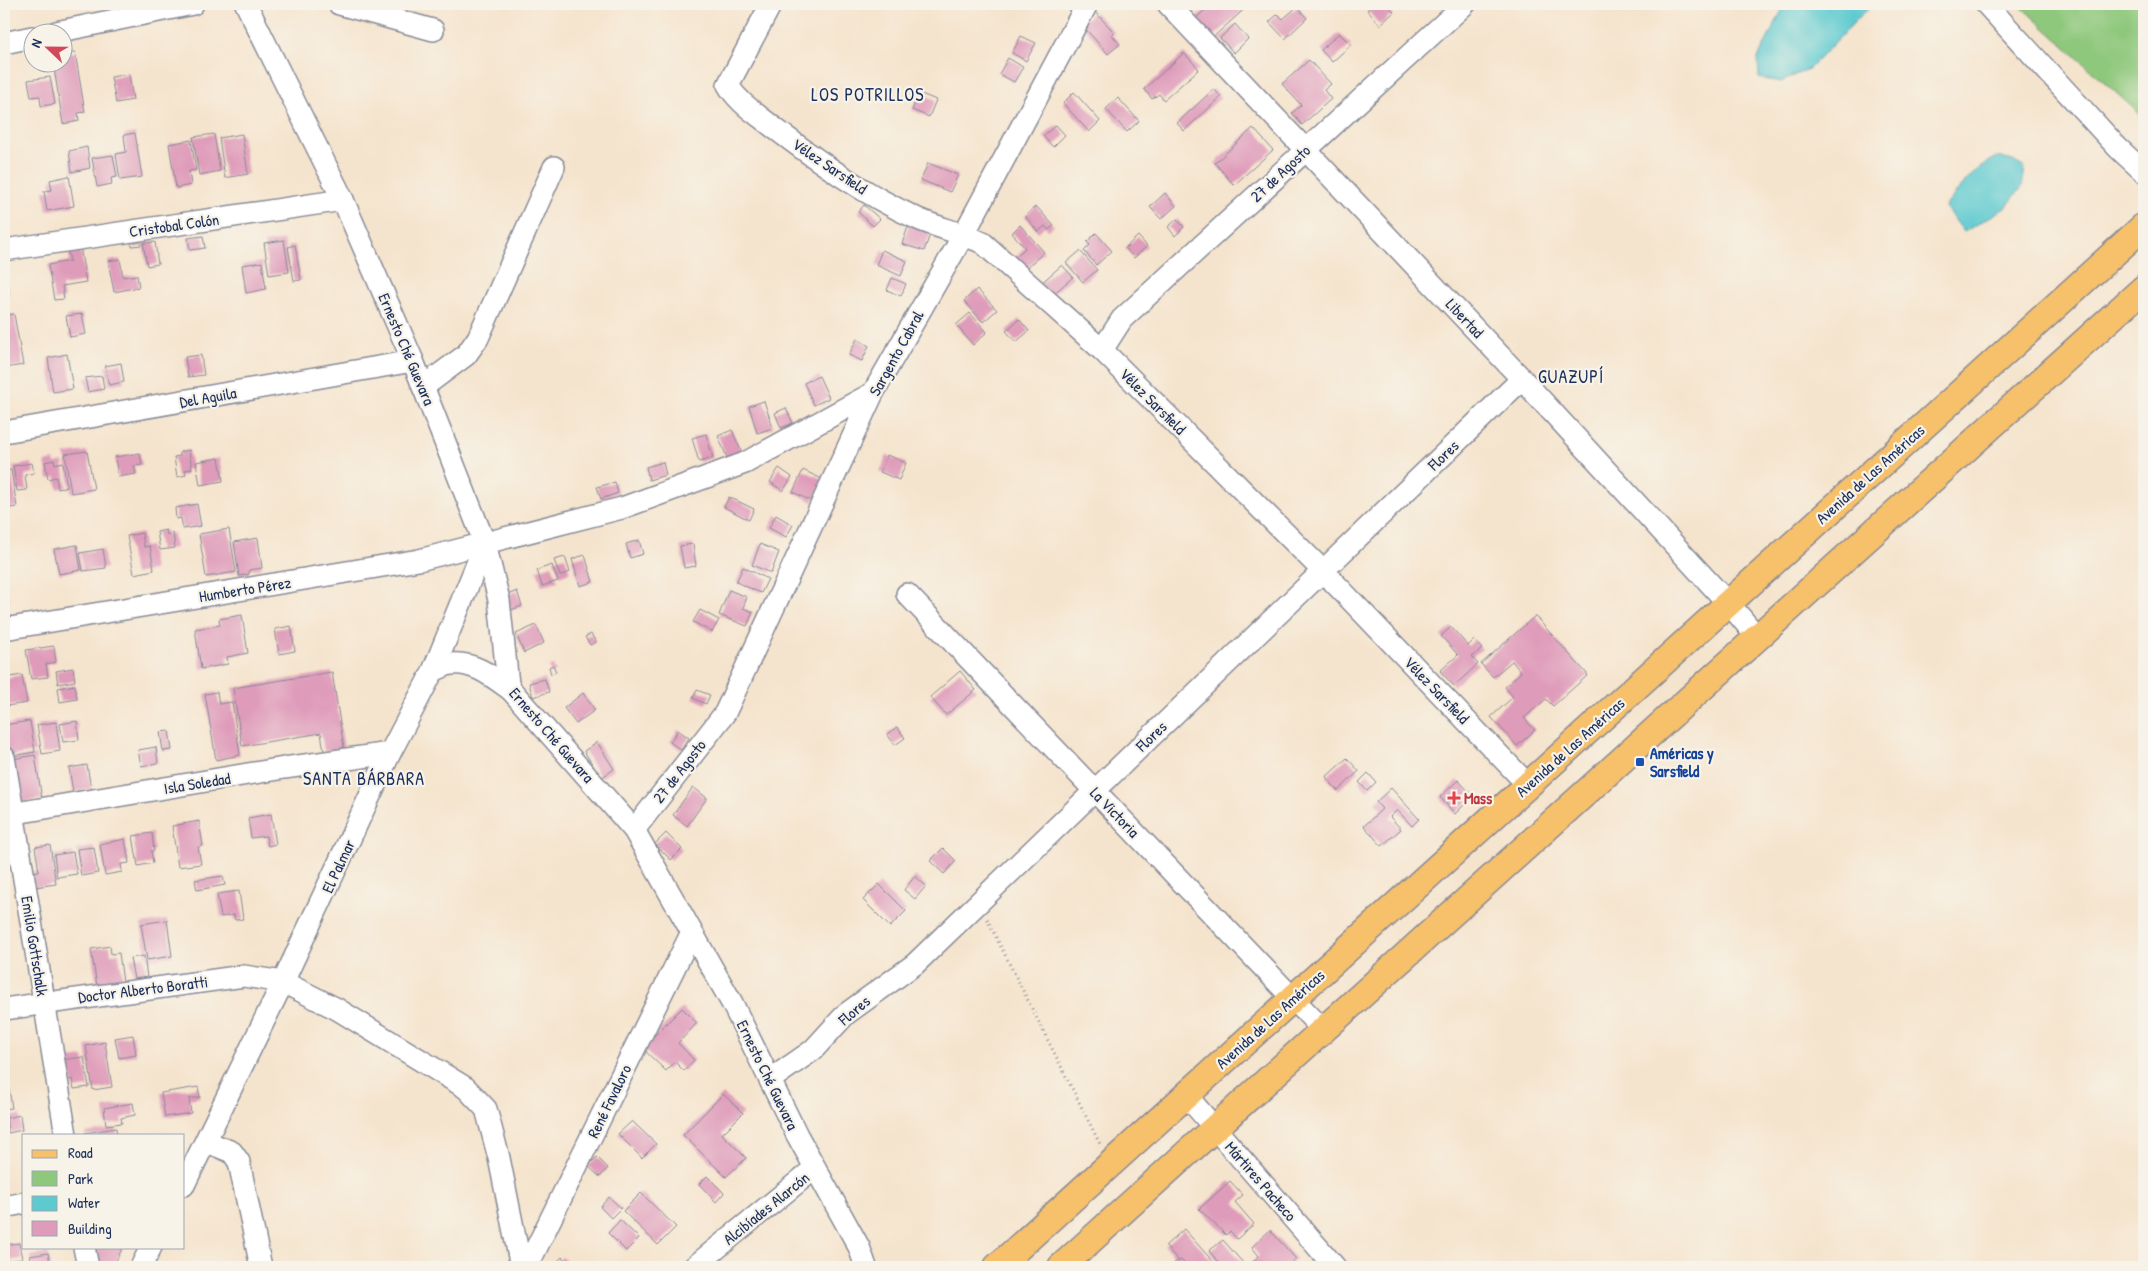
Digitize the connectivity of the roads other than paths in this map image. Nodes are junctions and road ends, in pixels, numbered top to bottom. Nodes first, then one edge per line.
1 (193, 4) edge
2 (246, 4) edge
3 (339, 4) edge
4 (771, 4) edge
5 (1086, 4) edge
6 (1168, 4) edge
7 (1466, 4) edge
8 (1986, 4) edge
9 (72, 29) edge
10 (433, 30) dead end
11 (22, 39) edge
12 (4, 43) edge
13 (1305, 149) junction
14 (554, 167) dead end
15 (2144, 172) edge
16 (344, 200) junction
17 (2144, 226) edge
18 (964, 234) junction
19 (4, 250) edge
20 (2144, 288) edge
21 (1102, 350) junction
22 (413, 361) junction
23 (1522, 379) junction
24 (423, 387) junction
25 (873, 393) junction
26 (4, 432) edge
27 (485, 544) junction
28 (1323, 571) junction
29 (907, 594) dead end
30 (1728, 604) junction
31 (4, 629) edge
32 (1757, 637) junction
33 (433, 671) junction
34 (511, 690) junction
35 (725, 713) joint
36 (390, 753) junction
37 (4, 757) edge
38 (1528, 785) junction
39 (1095, 790) junction
40 (8, 814) edge
41 (634, 830) junction
42 (691, 934) junction
43 (283, 982) junction
44 (1293, 998) junction
45 (44, 1002) junction
46 (4, 1009) edge
47 (1323, 1030) junction
48 (770, 1080) junction
49 (1186, 1095) junction
50 (1215, 1128) junction
51 (66, 1134) edge
52 (206, 1142) junction
53 (816, 1168) junction
54 (185, 1183) edge
55 (22, 1203) edge
56 (4, 1207) edge
57 (84, 1248) edge
58 (150, 1248) edge
59 (88, 1267) edge
60 (141, 1267) edge
61 (260, 1267) edge
62 (521, 1267) edge
63 (527, 1267) edge
64 (694, 1267) edge
65 (866, 1267) edge
66 (997, 1267) edge
67 (1061, 1267) edge
68 (1335, 1267) edge

1 - 9 street
2 - 16 street, Ernesto Ché Guevara
3 - 10 street
4 - 18 street, Vélez Sarsfield
5 - 18 street, Sargento Cabral
6 - 13 street, Libertad
7 - 13 street, 27 de Agosto
8 - 15 street
11 - 12 street
13 - 21 street, 27 de Agosto
13 - 23 street, Libertad
14 - 24 street
16 - 19 street, Cristobal Colón
16 - 22 street, Ernesto Ché Guevara
17 - 30 main road, Avenida de Las Américas
18 - 21 street, Vélez Sarsfield
18 - 25 street, Sargento Cabral
20 - 32 main road
21 - 28 street, Vélez Sarsfield
22 - 24 street, Ernesto Ché Guevara
22 - 26 street, Del Aguila
23 - 28 street, Flores
23 - 30 street, Libertad
24 - 27 street, Ernesto Ché Guevara
25 - 27 street, Humberto Pérez
25 - 35 street, Sargento Cabral
27 - 31 street, Humberto Pérez
27 - 33 street, El Palmar
27 - 34 street, Ernesto Ché Guevara
28 - 38 street, Vélez Sarsfield
28 - 39 street, Flores
29 - 39 street, La Victoria
30 - 32 street, Libertad
30 - 38 main road, Avenida de Las Américas
32 - 47 main road
33 - 34 street
33 - 36 street, El Palmar
34 - 41 street, Ernesto Ché Guevara
35 - 41 street, 27 de Agosto
36 - 40 street, Isla Soledad
36 - 43 street, El Palmar
37 - 40 street, Emilio Gottschalk
38 - 44 main road, Avenida de Las Américas
39 - 44 street, La Victoria
39 - 48 street, Flores
40 - 45 street, Emilio Gottschalk
41 - 42 street, Ernesto Ché Guevara
42 - 48 street, Ernesto Ché Guevara
42 - 63 street, René Favaloro
43 - 45 street, Doctor Alberto Boratti
43 - 52 street, El Palmar
43 - 62 street, Doctor Alberto Boratti
44 - 47 street, La Victoria
44 - 49 main road, Avenida de Las Américas
45 - 46 street, Doctor Alberto Boratti
45 - 51 street, Emilio Gottschalk
47 - 50 main road
48 - 53 street, Ernesto Ché Guevara
49 - 50 street, Mártires Pacheco
49 - 66 main road, Avenida de Las Américas
50 - 67 main road
50 - 68 street, Mártires Pacheco
52 - 54 street, El Palmar
52 - 61 street
53 - 64 street, Alcibíades Alarcón
53 - 65 street, Ernesto Ché Guevara
55 - 56 street
57 - 59 street
58 - 60 street

